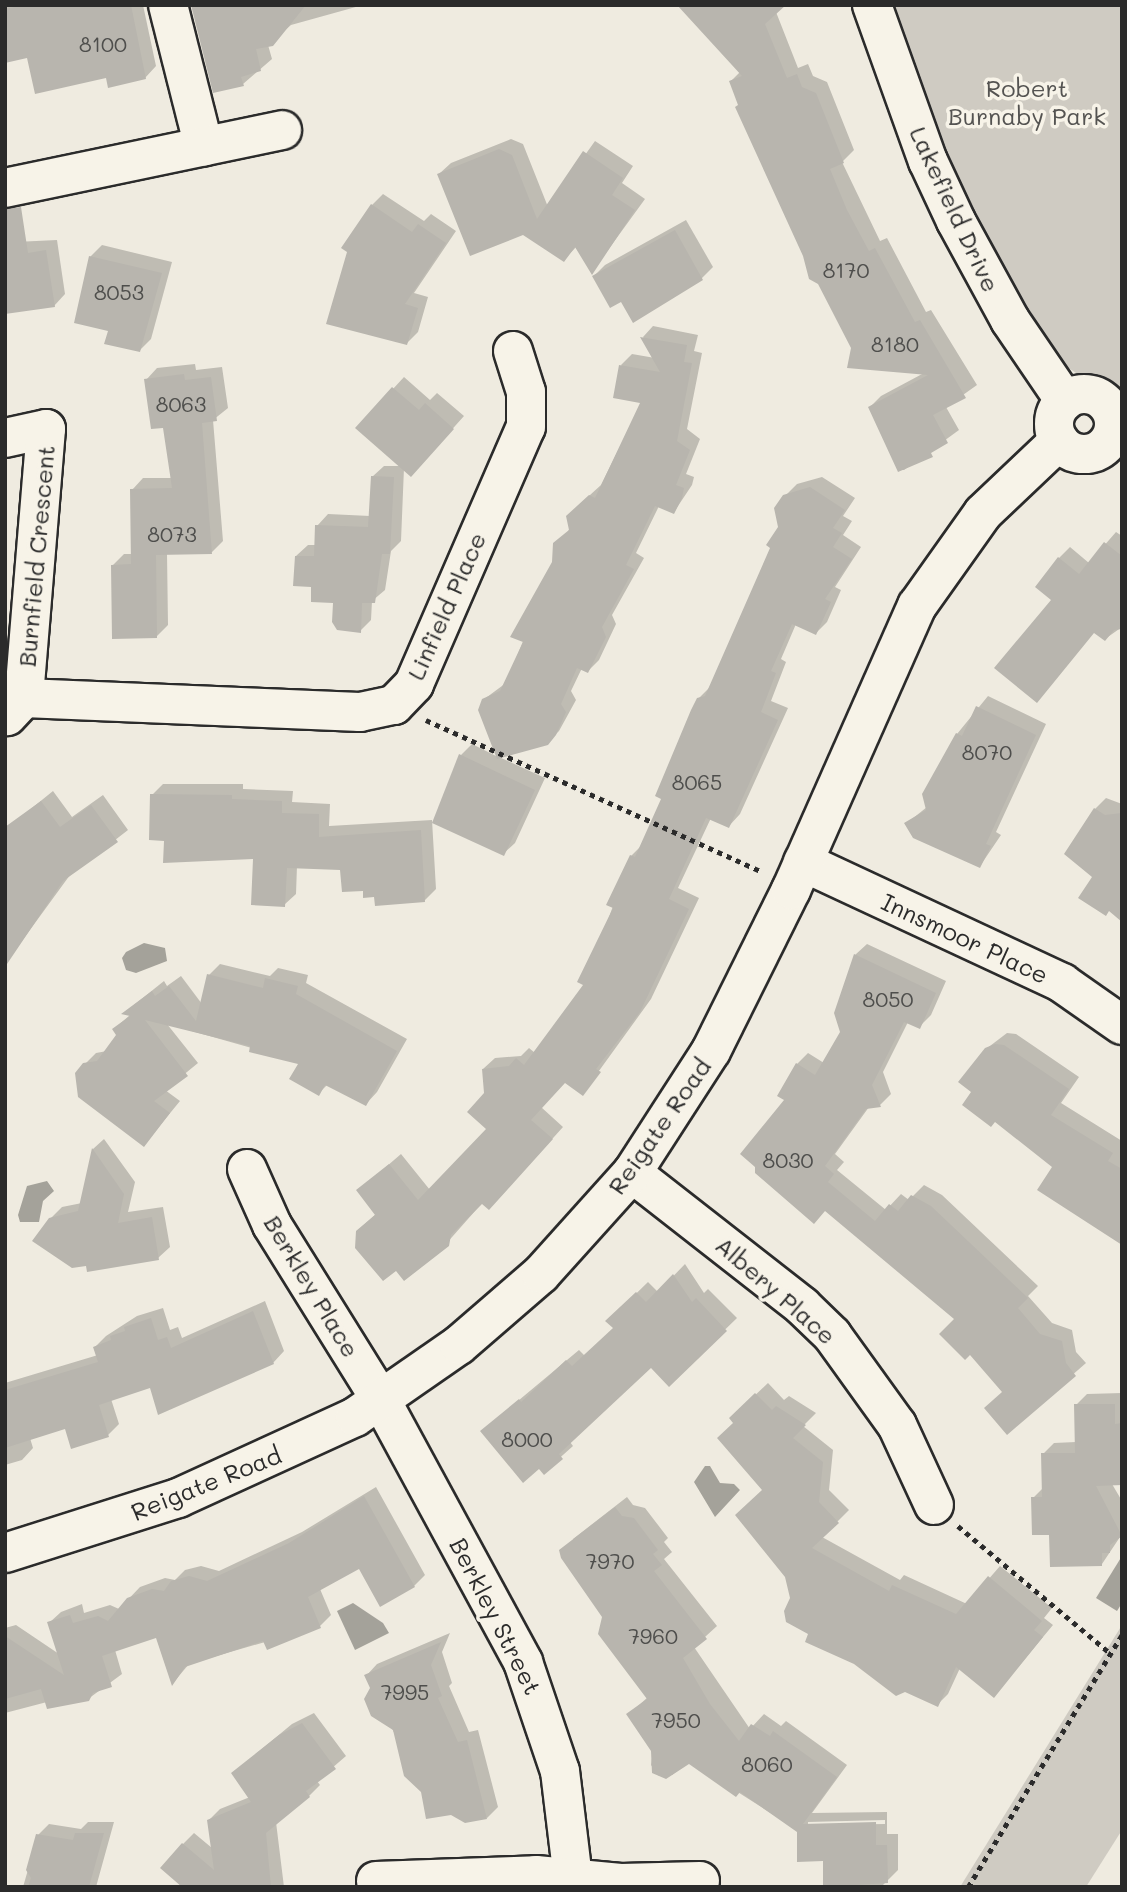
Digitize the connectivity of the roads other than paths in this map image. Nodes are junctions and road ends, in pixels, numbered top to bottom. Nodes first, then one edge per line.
1 (168, 5) edge
2 (872, 5) edge
3 (282, 130) dead end
4 (204, 147) junction
5 (5, 188) edge
6 (513, 351) dead end
7 (1065, 401) junction
8 (5, 438) edge
9 (1059, 441) junction
10 (1113, 453) edge
11 (15, 708) edge
12 (803, 862) junction
13 (1122, 1025) edge
14 (247, 1169) dead end
15 (632, 1173) junction
16 (382, 1402) junction
17 (934, 1505) road end
18 (5, 1553) edge
19 (376, 1881) dead end
20 (700, 1881) dead end
21 (574, 1883) edge

1 - 4 street
2 - 7 street, Lakefield Drive
3 - 4 street
4 - 5 street
6 - 11 street, Linfield Place
7 - 9 street
7 - 10 street
8 - 11 street, Burnfield Crescent
9 - 10 street
9 - 12 street, Reigate Road
12 - 13 street, Innsmoor Place
12 - 15 street, Reigate Road
14 - 16 street, Berkley Place
15 - 16 street, Reigate Road
15 - 17 street, Albery Place
16 - 18 street, Reigate Road
16 - 21 street, Berkley Street
19 - 21 street
20 - 21 street

